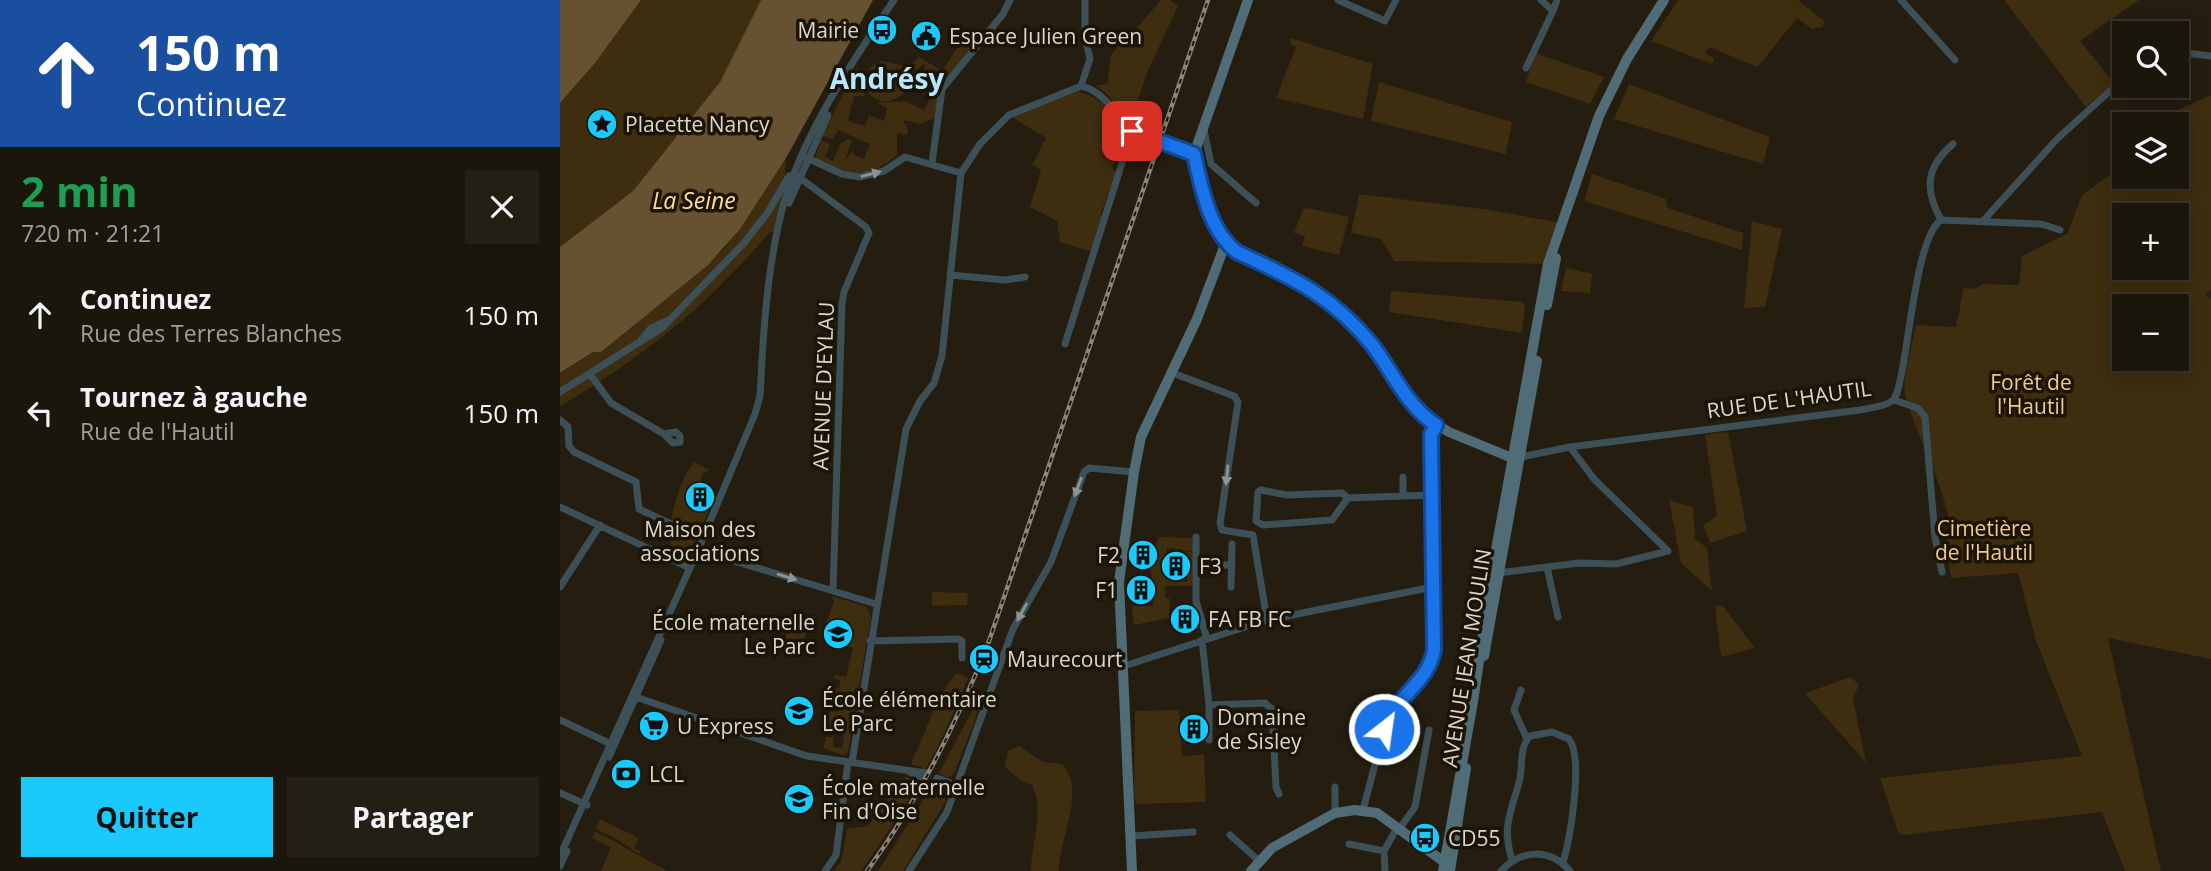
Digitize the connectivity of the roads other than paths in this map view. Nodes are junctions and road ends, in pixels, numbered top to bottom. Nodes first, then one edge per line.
1 (894, 0) edge
2 (1010, 0) edge
3 (1085, 0) edge
4 (1248, 0) edge
5 (1338, 0) edge
6 (1396, 0) edge
7 (1541, 0) edge
8 (1557, 0) edge
9 (1664, 0) edge
10 (1901, 0) edge
11 (1553, 11) junction
12 (2189, 53) edge
13 (2211, 56) edge
14 (1955, 60) dead end
15 (1526, 68) dead end
16 (1081, 86) junction
17 (2112, 89) edge
18 (1203, 126) junction
19 (1132, 131) junction
20 (1954, 144) dead end
21 (1194, 154) junction
22 (806, 158) junction
23 (932, 163) junction
24 (961, 173) junction
25 (793, 178) junction
26 (785, 191) junction
27 (1256, 203) dead end
28 (1941, 219) junction
29 (1983, 221) junction
30 (2060, 230) dead end
31 (777, 233) junction
32 (1226, 242) junction
33 (950, 275) junction
34 (1025, 277) dead end
35 (1065, 344) dead end
36 (1170, 372) junction
37 (590, 374) junction
38 (560, 392) edge
39 (1894, 400) junction
40 (560, 420) edge
41 (1433, 430) junction
42 (664, 434) dead end
43 (1570, 447) junction
44 (1518, 452) junction
45 (1134, 472) junction
46 (1403, 477) dead end
47 (1432, 495) junction
48 (1403, 496) junction
49 (1348, 498) junction
50 (560, 507) edge
51 (671, 524) dead end
52 (600, 525) junction
53 (1196, 537) dead end
54 (1232, 544) dead end
55 (698, 550) junction
56 (1196, 565) junction
57 (1232, 565) junction
58 (1547, 567) junction
59 (690, 568) junction
60 (1942, 572) dead end
61 (1498, 573) junction
62 (560, 587) edge
63 (1231, 587) dead end
64 (1433, 587) junction
65 (833, 592) junction
66 (876, 604) junction
67 (1558, 617) dead end
68 (1267, 620) junction
69 (1205, 640) junction
70 (870, 641) junction
71 (962, 658) dead end
72 (1124, 666) junction
73 (1521, 690) dead end
74 (634, 697) junction
75 (1209, 705) junction
76 (560, 720) edge
77 (1429, 730) dead end
78 (1527, 738) junction
79 (1209, 740) dead end
80 (612, 745) junction
81 (850, 762) junction
82 (924, 776) dead end
83 (936, 781) dead end
84 (1335, 787) dead end
85 (955, 788) junction
86 (560, 793) edge
87 (1279, 794) dead end
88 (585, 805) junction
89 (1363, 810) junction
90 (1335, 813) junction
91 (1399, 827) junction
92 (1194, 832) dead end
93 (1230, 835) dead end
94 (1132, 836) junction
95 (1349, 844) dead end
96 (1384, 851) junction
97 (560, 856) edge
98 (1258, 860) junction
99 (1513, 860) junction
100 (1563, 863) junction
101 (560, 866) edge
102 (1448, 869) edge
103 (825, 871) edge
104 (909, 871) edge
105 (1132, 871) edge
106 (1251, 871) edge
107 (1385, 871) edge
108 (1501, 871) edge
109 (1570, 871) edge

1 - 22 street
2 - 23 street
3 - 16 street
4 - 18 street
5 - 6 street
7 - 11 street
8 - 11 street
9 - 44 street
10 - 14 street
11 - 15 street
12 - 13 street
16 - 19 street
16 - 24 street
17 - 29 street
18 - 21 street
18 - 27 street
19 - 21 street, bridge
19 - 35 street
20 - 28 street
21 - 32 street
22 -> 23 street
22 - 25 street
23 - 24 street
24 - 33 street
25 - 26 street
25 - 31 street
25 - 65 street, AVENUE D'EYLAU
26 - 31 street
26 - 37 street
28 - 29 street
28 - 39 street, RUE DE L'HAUTIL
29 - 30 street
31 - 55 street
32 - 36 street
32 - 41 street, RUE DE L'HAUTIL
33 - 34 street
33 - 66 street
36 - 45 street
36 -> 68 street
37 - 38 street
37 - 42 street
39 - 43 street, RUE DE L'HAUTIL
39 - 60 street
40 - 51 street
41 - 44 street, RUE DE L'HAUTIL
41 - 47 street
43 - 44 street, RUE DE L'HAUTIL
43 - 58 street
44 - 61 street, AVENUE JEAN MOULIN
44 - 102 street, AVENUE JEAN MOULIN
45 - 72 street
45 -> 85 street
46 - 48 street
47 - 48 street
47 - 64 street
48 - 49 street
49 - 49 street
50 - 52 street
52 - 59 street
52 - 62 street
53 - 56 street
54 - 57 street
55 - 59 street
55 -> 65 street
56 - 57 street
56 - 69 street
57 - 63 street
58 - 61 street
58 - 67 street
59 - 74 street
61 - 102 street, AVENUE JEAN MOULIN
64 - 68 street
64 - 89 street
65 - 66 street
66 - 70 street
68 - 69 street
69 - 72 street
69 - 75 street
70 - 71 street
70 - 81 street
72 - 94 street
73 - 78 street
74 - 80 street
74 - 81 street
75 - 79 street
75 - 87 street
76 - 80 street
77 - 91 street
78 - 99 street
78 - 100 street
80 - 88 street
81 - 82 street
81 - 103 street
83 - 85 street
84 - 90 street
85 - 104 street
86 - 88 street
88 - 97 street
88 - 101 street
89 - 90 street
89 - 91 street
90 - 98 street
91 - 96 street
91 - 102 street
92 - 94 street
93 - 98 street
94 - 105 street
95 - 96 street
96 - 107 street
98 - 106 street
99 - 100 street
99 - 108 street
100 - 109 street

